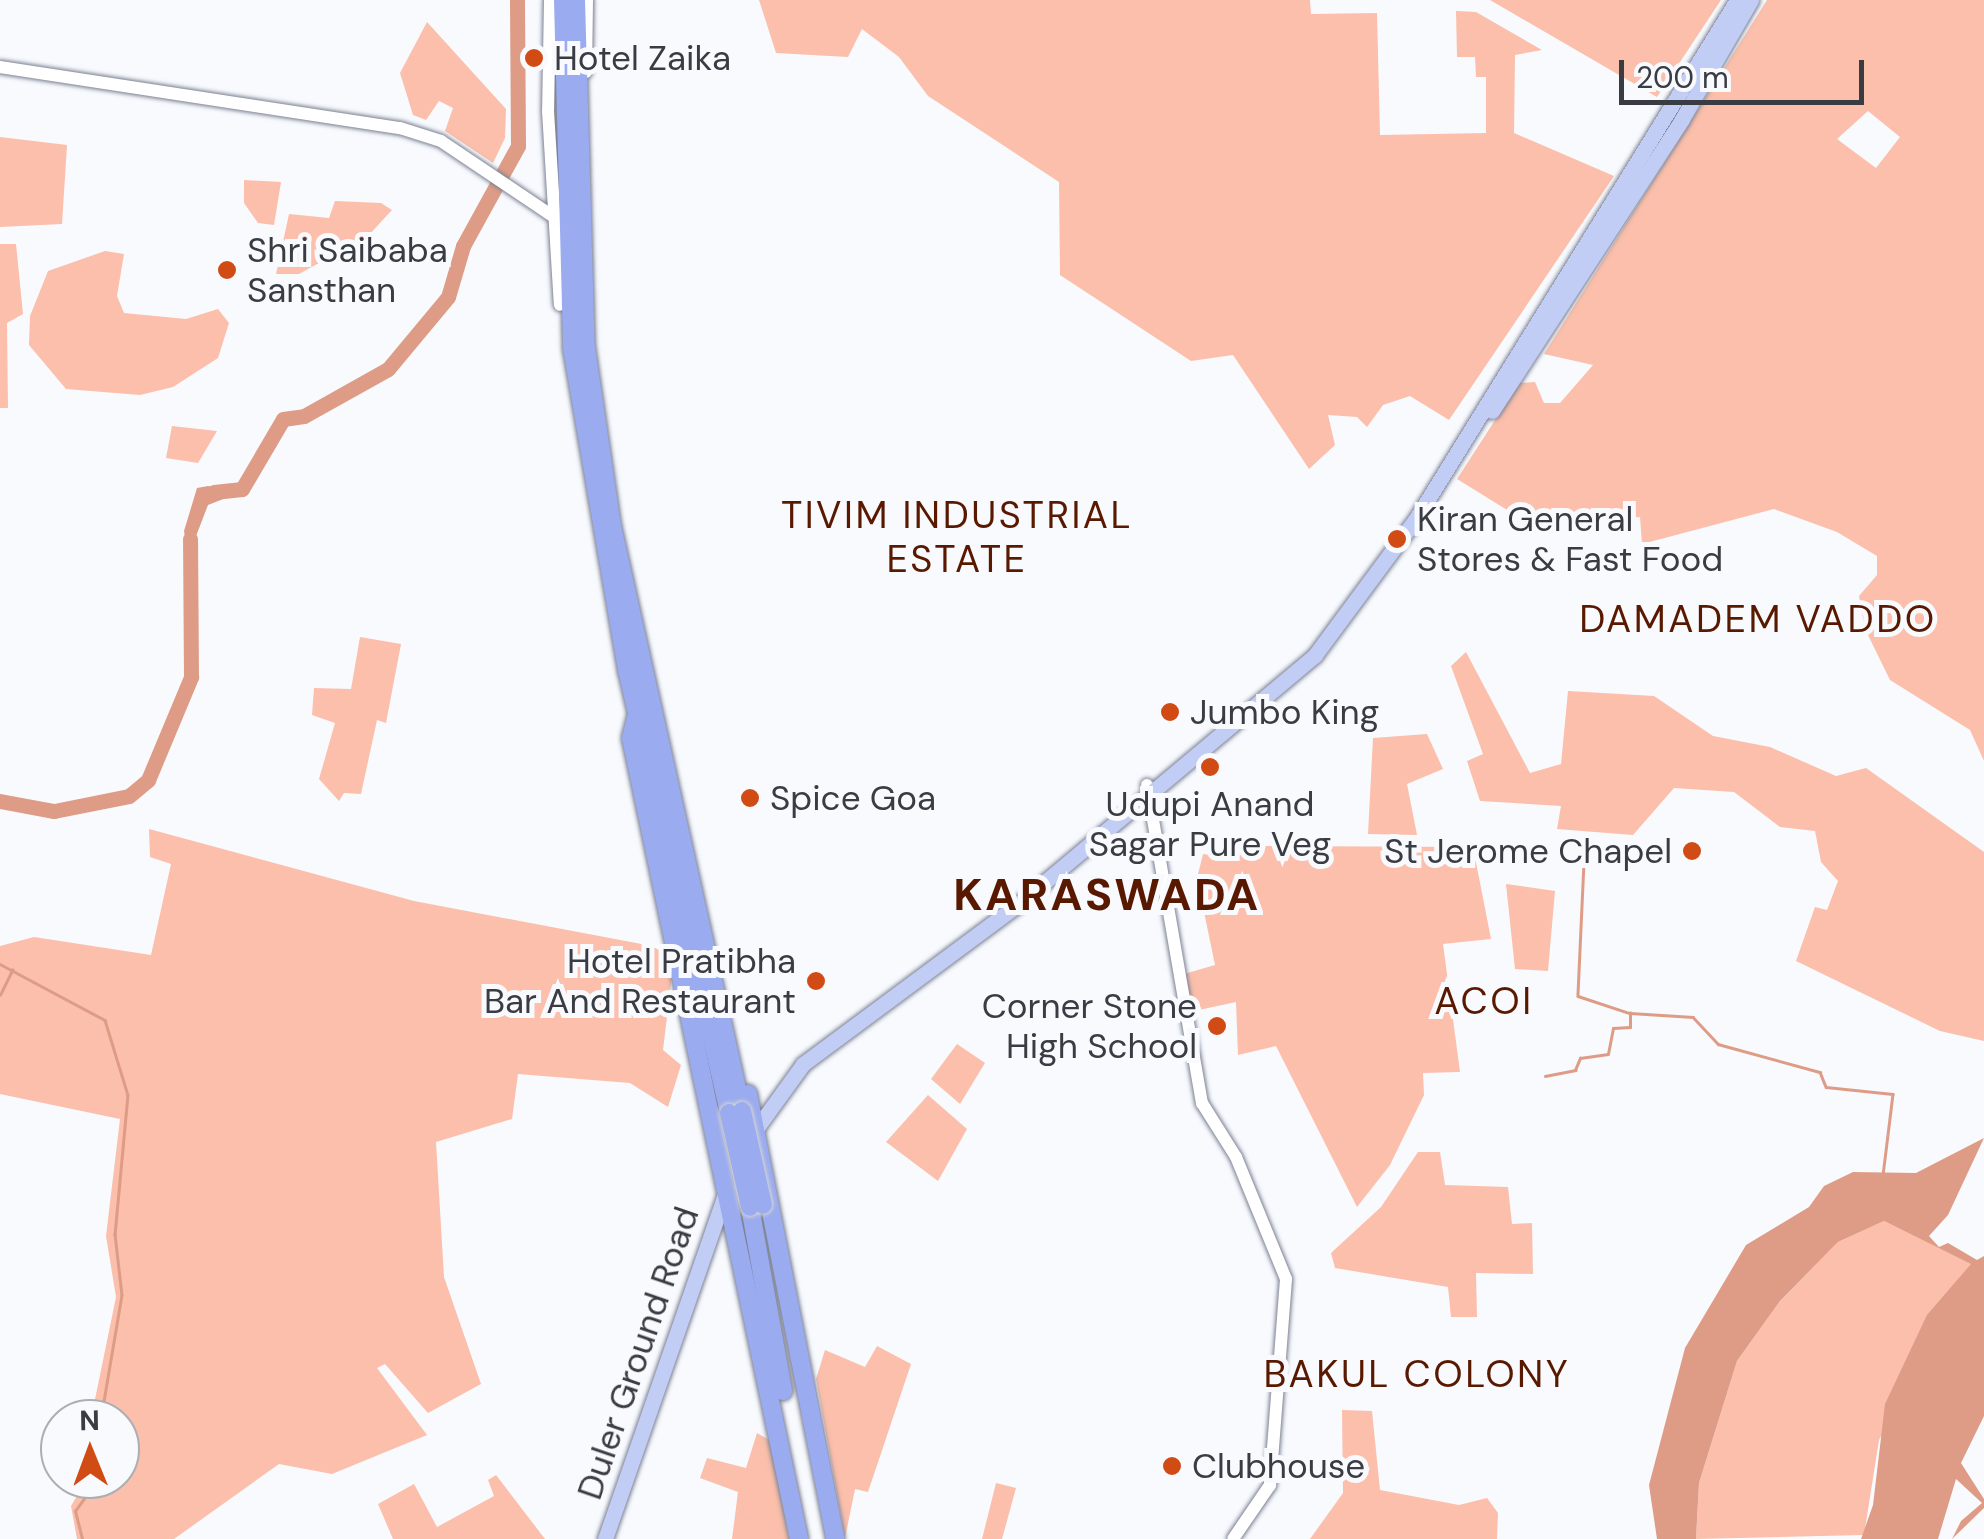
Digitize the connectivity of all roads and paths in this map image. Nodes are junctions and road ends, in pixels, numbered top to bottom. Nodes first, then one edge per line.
1 (550, 0) edge
2 (563, 0) edge
3 (576, 0) edge
4 (587, 0) edge
5 (1737, 0) edge
6 (1751, 0) edge
7 (0, 66) edge
8 (1679, 108) junction
9 (554, 217) junction
10 (584, 242) junction
11 (565, 305) junction
12 (644, 706) junction
13 (1149, 790) junction
14 (756, 1129) junction
15 (717, 1136) junction
16 (766, 1179) junction
17 (728, 1186) junction
18 (757, 1206) junction
19 (800, 1538) edge
20 (606, 1539) edge
21 (825, 1539) edge
22 (836, 1539) edge
23 (1234, 1539) edge

1 - 9 street
2 - 11 highway
3 - 10 highway
4 - 10 street
5 - 8 main road
6 - 8 main road
7 - 9 street
8 - 13 main road
9 - 11 street
10 - 12 highway
11 - 12 highway
12 - 14 highway
12 - 15 highway
12 - 18 highway, bridge
13 - 14 main road
13 - 23 street
14 - 15 highway
14 - 16 highway
15 - 17 highway
16 - 17 highway
16 - 22 highway
17 - 19 highway
17 - 20 main road, Duler Ground Road
18 - 19 highway
18 - 21 highway

